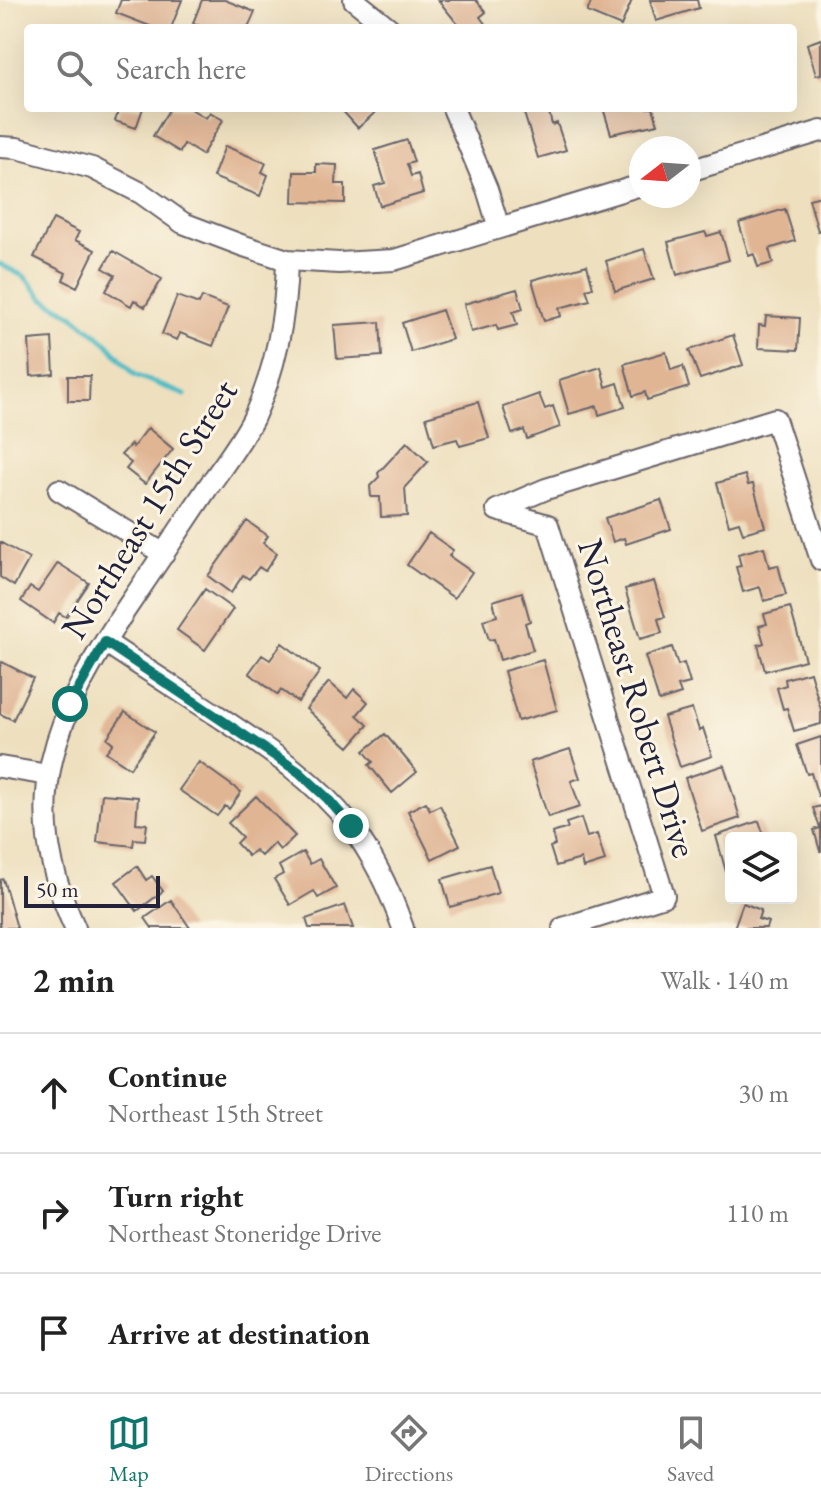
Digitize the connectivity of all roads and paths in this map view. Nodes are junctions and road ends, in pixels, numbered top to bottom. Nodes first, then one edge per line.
1 (354, 0) edge
2 (384, 24) edge
3 (455, 112) edge
4 (821, 131) edge
5 (0, 147) edge
6 (701, 167) edge
7 (629, 189) edge
8 (499, 228) junction
9 (287, 260) junction
10 (546, 489) junction
11 (59, 490) dead end
12 (548, 525) junction
13 (164, 554) junction
14 (821, 560) edge
15 (105, 642) junction
16 (0, 767) edge
17 (48, 775) junction
18 (75, 928) edge
19 (403, 928) edge
20 (563, 928) edge

1 - 2 street
3 - 8 street
4 - 6 street
5 - 9 street
7 - 8 street
8 - 9 street
9 - 13 street, Northeast 15th Street
10 - 12 street
10 - 12 street, Northeast Robert Drive
10 - 14 street
11 - 13 street
12 - 20 street, Northeast Robert Drive
13 - 15 street, Northeast 15th Street
15 - 17 street, Northeast 15th Street
15 - 19 street
16 - 17 street
17 - 18 street, Northeast 15th Street

